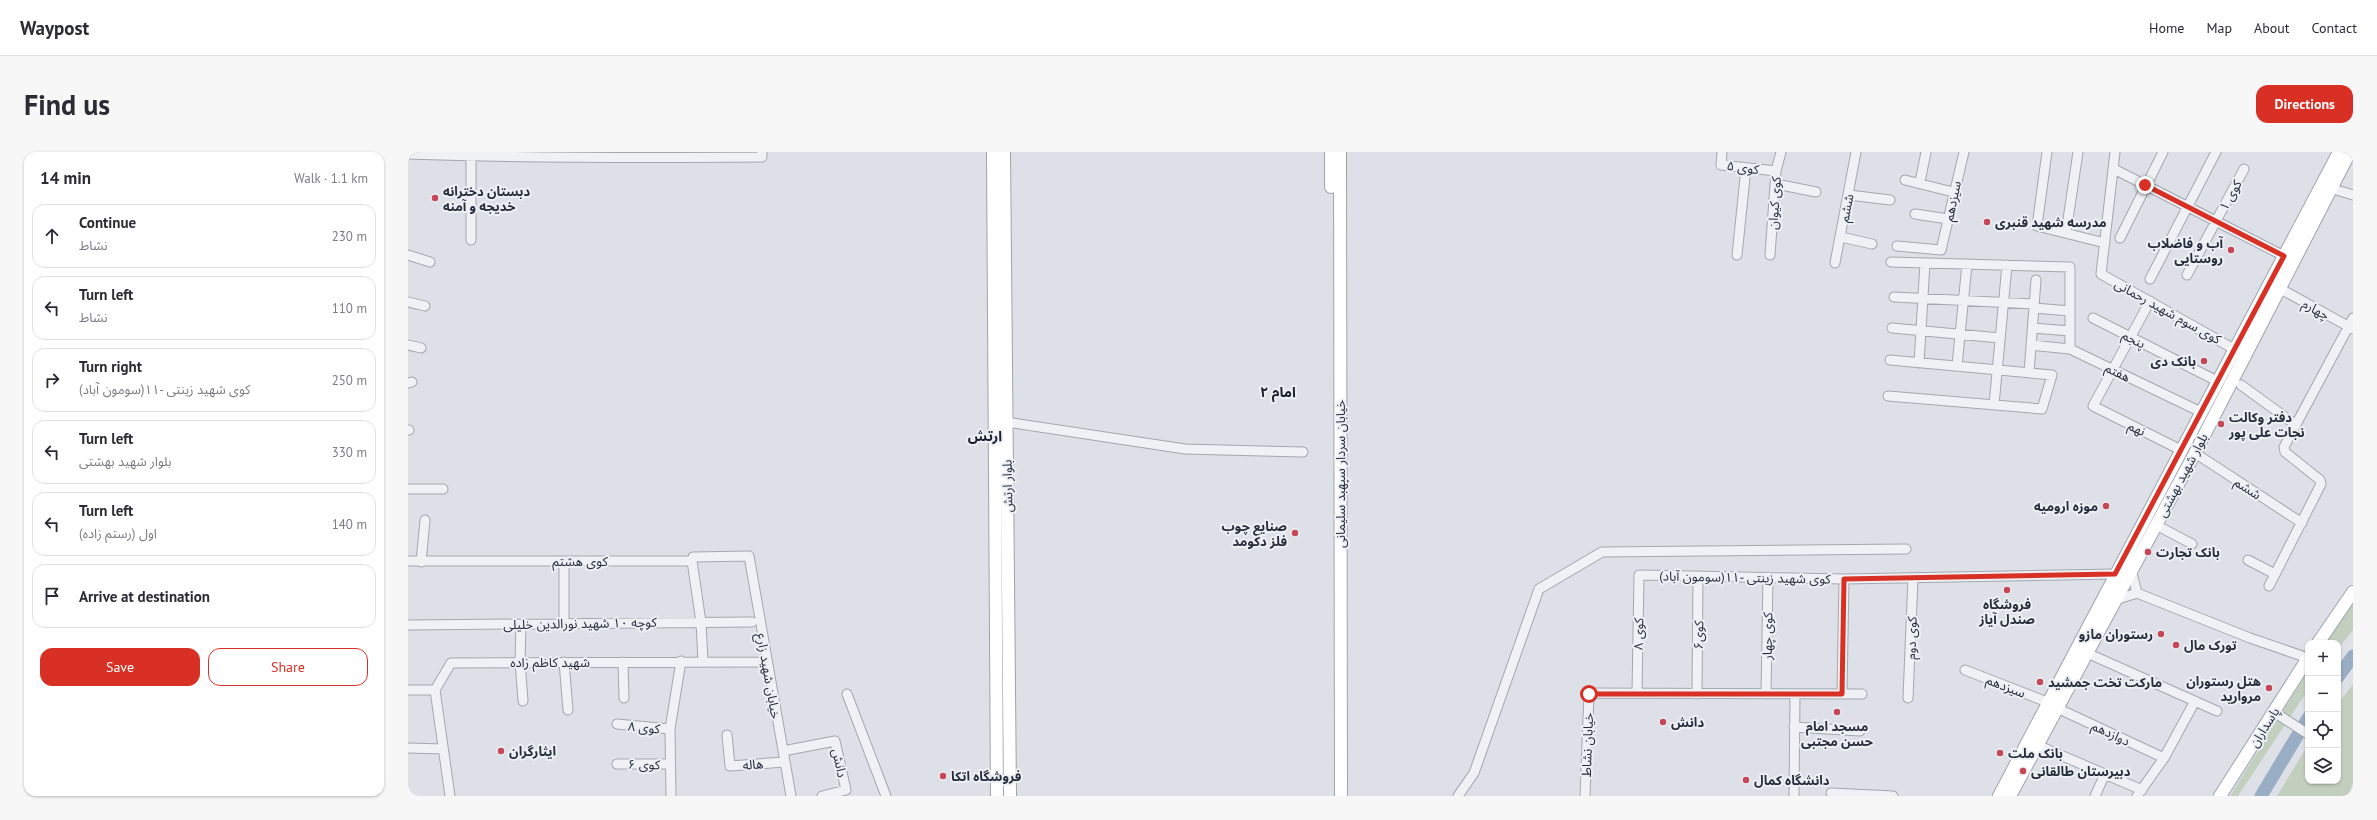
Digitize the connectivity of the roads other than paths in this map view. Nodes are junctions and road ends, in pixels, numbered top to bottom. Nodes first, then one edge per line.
1 (993, 152) edge
2 (1004, 152) edge
3 (1331, 152) edge
4 (1340, 152) edge
5 (1722, 152) edge
6 (1781, 152) edge
7 (1856, 152) edge
8 (1926, 152) edge
9 (1964, 152) edge
10 (2047, 152) edge
11 (2078, 152) edge
12 (2115, 152) edge
13 (2163, 152) edge
14 (2216, 152) edge
15 (2339, 152) edge
16 (2350, 152) edge
17 (408, 154) edge
18 (762, 154) edge
19 (471, 156) junction
20 (1746, 168) junction
21 (2114, 169) junction
22 (2244, 169) dead end
23 (1776, 171) junction
24 (1905, 180) dead end
25 (1920, 182) junction
26 (1776, 184) junction
27 (2145, 185) junction
28 (2333, 189) junction
29 (1816, 192) dead end
30 (1953, 192) junction
31 (1849, 195) junction
32 (2353, 195) edge
33 (1890, 200) dead end
34 (2187, 206) junction
35 (1915, 214) dead end
36 (1948, 219) junction
37 (2215, 221) junction
38 (2066, 233) junction
39 (1841, 237) junction
40 (2120, 238) dead end
41 (471, 240) dead end
42 (2105, 243) junction
43 (1872, 244) dead end
44 (1897, 246) dead end
45 (408, 255) edge
46 (1737, 255) dead end
47 (1770, 255) dead end
48 (2284, 256) junction
49 (430, 262) dead end
50 (1891, 262) dead end
51 (1835, 263) dead end
52 (1925, 263) junction
53 (1967, 264) junction
54 (2007, 265) junction
55 (2187, 275) dead end
56 (2150, 279) dead end
57 (2036, 280) dead end
58 (2279, 288) junction
59 (1894, 297) dead end
60 (1923, 298) junction
61 (1964, 300) junction
62 (2150, 301) junction
63 (408, 302) edge
64 (2003, 302) junction
65 (425, 306) dead end
66 (2034, 306) junction
67 (2070, 311) junction
68 (2093, 318) dead end
69 (2352, 325) edge
70 (1892, 328) dead end
71 (2033, 328) junction
72 (1921, 331) junction
73 (2070, 331) junction
74 (1960, 334) junction
75 (2130, 337) junction
76 (2000, 338) junction
77 (2032, 345) junction
78 (408, 346) edge
79 (420, 348) dead end
80 (2070, 349) junction
81 (2234, 349) junction
82 (1890, 360) dead end
83 (1920, 363) junction
84 (1957, 366) junction
85 (1997, 370) junction
86 (2112, 370) junction
87 (2030, 373) junction
88 (2217, 381) junction
89 (2241, 386) dead end
90 (1888, 396) dead end
91 (1994, 405) junction
92 (2200, 412) junction
93 (994, 422) junction
94 (1006, 422) junction
95 (2296, 425) junction
96 (2181, 450) junction
97 (1303, 452) dead end
98 (2195, 452) junction
99 (408, 488) edge
100 (443, 489) dead end
101 (425, 520) dead end
102 (2302, 523) junction
103 (2156, 525) junction
104 (2192, 544) dead end
105 (1906, 549) dead end
106 (750, 556) joint
107 (692, 560) junction
108 (2248, 560) dead end
109 (408, 561) edge
110 (421, 562) junction
111 (564, 562) junction
112 (2131, 569) junction
113 (2115, 574) junction
114 (2275, 574) junction
115 (1639, 575) joint
116 (1698, 576) junction
117 (1768, 577) junction
118 (1913, 578) junction
119 (1844, 579) junction
120 (2269, 586) dead end
121 (2353, 592) edge
122 (2137, 593) junction
123 (2115, 600) junction
124 (700, 622) junction
125 (752, 622) dead end
126 (564, 623) junction
127 (408, 625) edge
128 (521, 625) junction
129 (2320, 640) edge
130 (2087, 653) junction
131 (2305, 657) edge
132 (520, 661) junction
133 (681, 661) junction
134 (703, 661) junction
135 (564, 662) junction
136 (623, 662) junction
137 (766, 662) junction
138 (2305, 663) edge
139 (1965, 670) dead end
140 (408, 690) edge
141 (435, 690) junction
142 (847, 694) dead end
143 (1637, 694) junction
144 (1697, 694) junction
145 (1766, 694) junction
146 (1795, 694) junction
147 (1842, 694) junction
148 (1862, 694) dead end
149 (624, 698) dead end
150 (1908, 698) dead end
151 (522, 701) dead end
152 (2195, 702) junction
153 (2052, 705) junction
154 (568, 710) dead end
155 (2216, 711) dead end
156 (2280, 716) dead end
157 (617, 724) dead end
158 (1794, 727) junction
159 (670, 729) junction
160 (1860, 731) dead end
161 (2305, 732) edge
162 (727, 735) dead end
163 (2037, 745) junction
164 (408, 748) edge
165 (443, 748) junction
166 (783, 751) junction
167 (2164, 758) junction
168 (784, 762) junction
169 (617, 764) dead end
170 (670, 764) junction
171 (2105, 774) junction
172 (2010, 789) edge
173 (1831, 793) dead end
174 (2139, 793) edge
175 (450, 796) edge
176 (671, 796) edge
177 (791, 796) edge
178 (822, 796) edge
179 (886, 796) edge
180 (997, 796) edge
181 (1010, 796) edge
182 (1334, 796) edge
183 (1340, 796) edge
184 (1458, 796) edge
185 (1585, 796) edge
186 (1794, 796) edge
187 (1893, 796) edge
188 (1999, 796) edge
189 (2095, 796) edge
190 (2220, 796) edge

1 - 93 main road, بلوار ارتش
2 - 94 main road, بلوار ارتش
3 - 182 main road, خیابان سردار سپهبد سلیمانی
4 - 183 main road, خیابان سردار سپهبد سلیمانی
5 - 20 street, کوی ۵
6 - 23 street, کوی کیوان
7 - 31 street, ششم
8 - 25 street
9 - 30 street, سیزدهم
10 - 38 street
11 - 38 street
12 - 21 street
13 - 27 street
14 - 34 street
15 - 48 main road, بلوار شهید بهشتی
16 - 28 main road, بلوار شهید بهشتی
17 - 19 street
18 - 19 street
19 - 41 street
20 - 23 street, کوی ۵
20 - 46 street
21 - 27 street
21 - 42 street
22 - 37 street, کوی ۱
23 - 26 street, کوی کیوان
24 - 25 street
25 - 30 street
26 - 29 street
26 - 47 street, کوی کیوان
27 - 34 street
27 - 40 street
28 - 32 street
28 - 58 main road, بلوار شهید بهشتی
30 - 36 street, سیزدهم
31 - 33 street
31 - 39 street, ششم
34 - 37 street
34 - 56 street
35 - 36 street
36 - 44 street, سیزدهم
37 - 48 street
37 - 55 street, کوی ۱
38 - 42 street
39 - 43 street
39 - 51 street, ششم
42 - 62 street, کوی سوم شهید رحمانی
45 - 49 street
48 - 81 main road, بلوار شهید بهشتی
50 - 52 street
52 - 53 street
52 - 60 street
53 - 54 street
53 - 61 street
54 - 64 street
54 - 67 street
57 - 66 street
58 - 69 street, چهارم
58 - 98 main road, بلوار شهید بهشتی
59 - 60 street
60 - 61 street
60 - 72 street
61 - 64 street
61 - 74 street
62 - 75 street
62 - 81 street, کوی سوم شهید رحمانی
63 - 65 street
64 - 66 street
64 - 76 street
66 - 67 street
66 - 71 street
67 - 73 street
68 - 75 street, پنجم
69 - 95 street
70 - 72 street
71 - 73 street
71 - 77 street
72 - 74 street
72 - 83 street
73 - 80 street
74 - 76 street
74 - 84 street
75 - 86 street
75 - 88 street, پنجم
76 - 85 street
77 - 80 street, هفتم
77 - 87 street
78 - 79 street
80 - 86 street, هفتم
81 - 88 main road, بلوار شهید بهشتی
82 - 83 street
83 - 84 street
84 - 85 street
85 - 87 street
85 - 91 street
86 - 92 street, هفتم
86 - 96 street, نهم
87 - 91 street
88 - 92 main road, بلوار شهید بهشتی
89 - 95 street
90 - 91 street
92 - 96 main road, بلوار شهید بهشتی
93 - 94 main road
93 - 180 main road, بلوار ارتش
94 - 97 street
94 - 181 main road, بلوار ارتش
95 - 102 street
96 - 113 main road, بلوار شهید بهشتی
98 - 102 street, ششم
98 - 103 main road, بلوار شهید بهشتی
99 - 100 street
101 - 110 street
102 - 114 street
103 - 104 street
103 - 112 main road, بلوار شهید بهشتی
105 - 184 street
106 - 107 street, کوی هشتم
106 - 137 street, خیابان شهید زارع
107 - 111 street, کوی هشتم
107 - 124 street
108 - 114 street
109 - 110 street, کوی هشتم
110 - 111 street, کوی هشتم
111 - 126 street
112 - 122 street
112 - 123 main road, بلوار شهید بهشتی
113 - 118 street, کوی شهید زینتی -۱۱(سومون آباد)
113 - 153 main road, بلوار شهید بهشتی
114 - 120 street
115 - 116 street, کوی شهید زینتی -۱۱(سومون آباد)
115 - 143 street, کوی ۸
116 - 117 street, کوی شهید زینتی -۱۱(سومون آباد)
116 - 144 street, کوی۶
117 - 119 street, کوی شهید زینتی -۱۱(سومون آباد)
117 - 145 street, کوی چهار
118 - 119 street, کوی شهید زینتی -۱۱(سومون آباد)
118 - 150 street, کوی دوم
119 - 147 street
121 - 129 main road
122 - 123 street
122 - 131 street
123 - 130 main road, بلوار شهید بهشتی
124 - 125 street, کوچه ۱۰ شهید نورالدین خلیلی
124 - 126 street, کوچه ۱۰ شهید نورالدین خلیلی
124 - 134 street
126 - 128 street, کوچه ۱۰ شهید نورالدین خلیلی
127 - 128 street, کوچه ۱۰ شهید نورالدین خلیلی
128 - 132 street
130 - 152 street
130 - 153 main road, بلوار شهید بهشتی
132 - 135 street, شهید کاظم زاده
132 - 141 street, شهید کاظم زاده
132 - 151 street
133 - 134 street, شهید کاظم زاده
133 - 136 street, شهید کاظم زاده
133 - 159 street
134 - 137 street, شهید کاظم زاده
135 - 136 street, شهید کاظم زاده
135 - 154 street
136 - 149 street
137 - 166 street, خیابان شهید زارع
138 - 190 main road, پاسداران
139 - 153 street, سیزدهم
140 - 141 street
141 - 165 street
142 - 179 street
143 - 144 street
143 - 185 street, خیابان نشاط
144 - 145 street
145 - 146 street
146 - 147 street
146 - 158 street
147 - 148 street
152 - 155 street
152 - 167 street
153 - 163 main road, بلوار شهید بهشتی
153 - 167 street, دوازدهم
153 - 172 main road, بلوار شهید بهشتی
156 - 161 street
157 - 159 street, کوی ۸
158 - 160 street
158 - 186 street
159 - 170 street
162 - 168 street, هاله
163 - 171 street
163 - 172 main road, بلوار شهید بهشتی
164 - 165 street
165 - 175 street
166 - 168 street, خیابان شهید زارع
166 - 178 street, دانش
167 - 174 street
168 - 177 street, خیابان شهید زارع
169 - 170 street, کوی ۶
170 - 176 street
171 - 174 street
171 - 189 street
172 - 188 main road, بلوار شهید بهشتی
173 - 187 street

